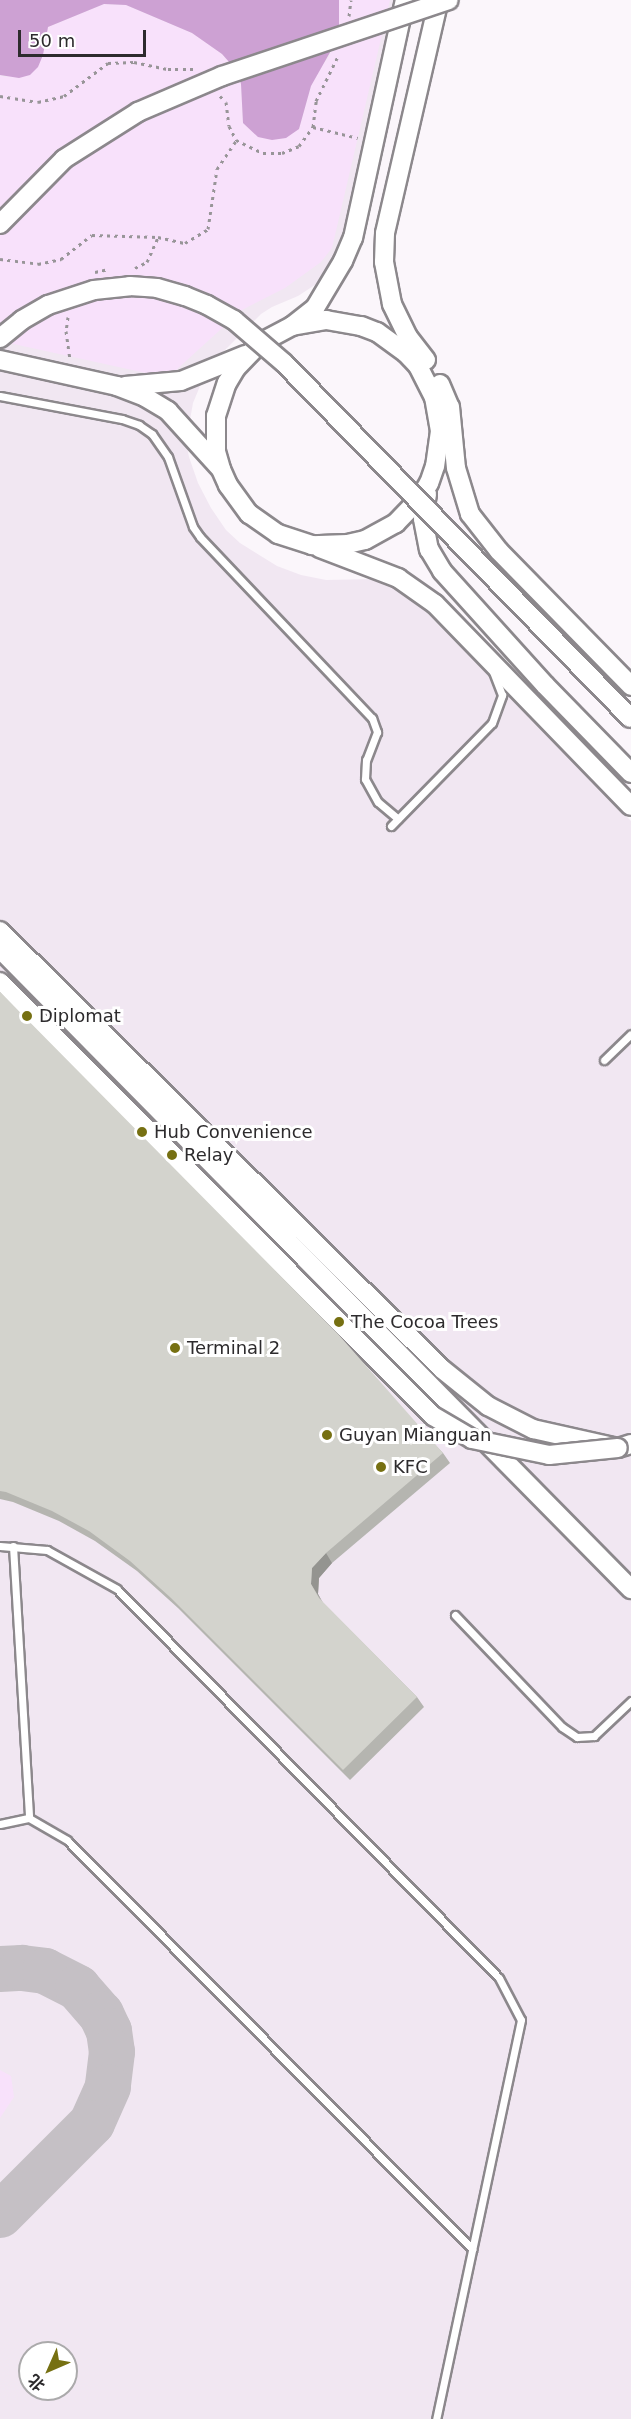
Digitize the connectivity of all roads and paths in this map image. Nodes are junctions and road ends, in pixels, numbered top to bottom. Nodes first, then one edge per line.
1 (405, 0) edge
2 (439, 0) edge
3 (449, 0) edge
4 (313, 127) dead end
5 (236, 140) dead end
6 (374, 141) junction
7 (0, 224) edge
8 (0, 258) edge
9 (292, 326) junction
10 (0, 338) edge
11 (406, 352) junction
12 (247, 354) junction
13 (0, 360) edge
14 (441, 385) junction
15 (117, 386) junction
16 (0, 396) edge
17 (440, 431) junction
18 (435, 466) junction
19 (220, 469) junction
20 (312, 545) junction
21 (488, 658) junction
22 (631, 686) edge
23 (631, 718) edge
24 (631, 773) edge
25 (631, 806) edge
26 (398, 819) junction
27 (391, 826) dead end
28 (0, 931) edge
29 (0, 949) edge
30 (0, 982) edge
31 (631, 1034) edge
32 (604, 1060) dead end
33 (627, 1445) edge
34 (0, 1546) edge
35 (13, 1546) junction
36 (631, 1589) edge
37 (455, 1615) dead end
38 (631, 1701) edge
39 (30, 1818) junction
40 (0, 1824) edge
41 (472, 2248) junction
42 (436, 2419) edge

1 - 6 main road
2 - 14 main road
3 - 7 main road, bridge
4 - 6 path
5 - 8 path
6 - 9 main road
9 - 11 main road
9 - 12 main road
10 - 23 main road, bridge
11 - 14 main road
11 - 17 main road
12 - 15 main road
12 - 19 main road
13 - 15 main road
14 - 17 main road
14 - 22 main road
15 - 19 main road
16 - 26 lane
17 - 18 main road
18 - 20 main road
18 - 24 main road
19 - 20 main road
20 - 21 main road
21 - 25 main road
21 - 26 lane
26 - 27 lane
28 - 33 main road, bridge
29 - 36 main road
30 - 33 main road, bridge
31 - 32 lane
34 - 35 lane
35 - 39 lane
35 - 41 lane
37 - 38 lane
39 - 40 lane
39 - 41 lane
41 - 42 lane

